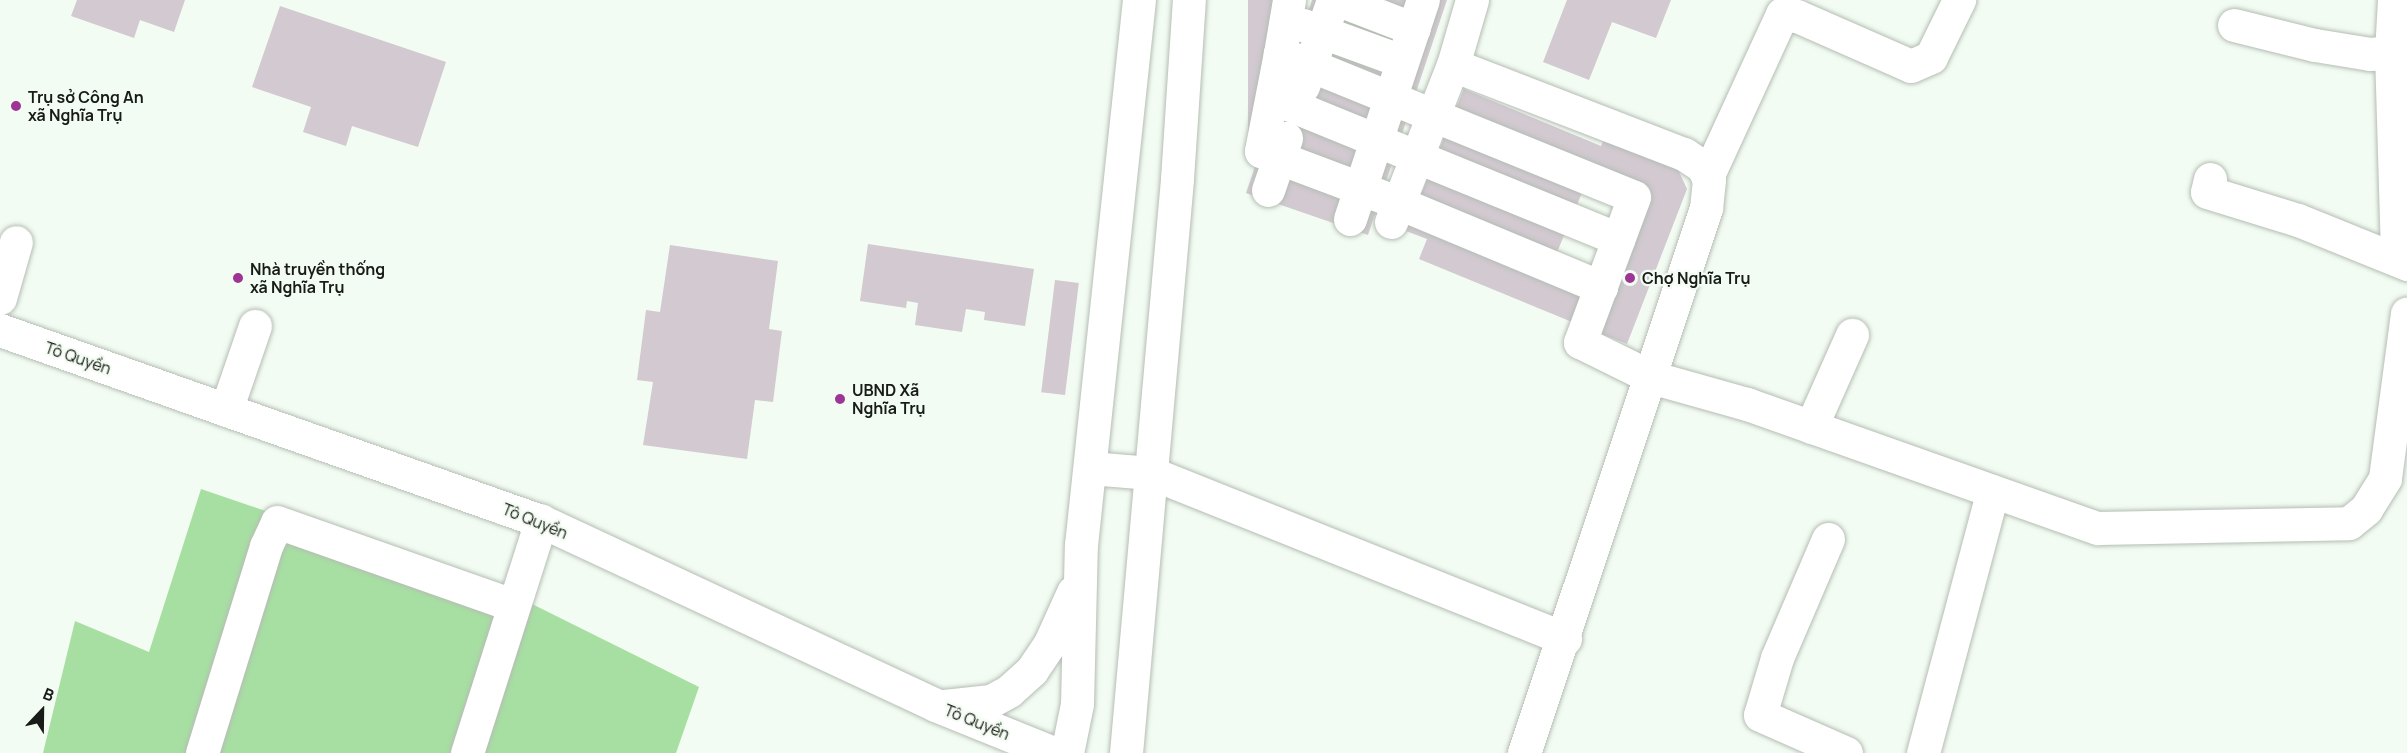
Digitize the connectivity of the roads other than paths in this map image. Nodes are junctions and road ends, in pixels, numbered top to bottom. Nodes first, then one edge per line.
1 (1139, 0) edge
2 (1189, 0) edge
3 (1333, 0) edge
4 (1339, 0) edge
5 (1472, 0) edge
6 (1959, 0) edge
7 (2394, 0) edge
8 (1288, 9) edge
9 (1418, 15) edge
10 (2234, 24) dead end
11 (1322, 32) junction
12 (2391, 52) junction
13 (1280, 53) junction
14 (1402, 61) junction
15 (1311, 65) junction
16 (1453, 65) junction
17 (1391, 97) junction
18 (1285, 103) junction
19 (1435, 115) junction
20 (1466, 127) junction
21 (1377, 139) junction
22 (1517, 147) junction
23 (1419, 156) junction
24 (1279, 157) junction
25 (1449, 168) junction
26 (1578, 172) junction
27 (1708, 175) junction
28 (2210, 179) dead end
29 (1361, 188) junction
30 (1268, 190) dead end
31 (1500, 190) junction
32 (1395, 212) junction
33 (1429, 215) junction
34 (1561, 215) junction
35 (1350, 219) dead end
36 (1481, 237) junction
37 (1618, 239) junction
38 (16, 242) dead end
39 (1542, 262) junction
40 (2402, 262) edge
41 (1602, 287) junction
42 (0, 298) edge
43 (2407, 313) edge
44 (255, 326) dead end
45 (0, 330) edge
46 (1852, 335) dead end
47 (1651, 377) junction
48 (226, 410) junction
49 (1811, 427) junction
50 (1090, 468) junction
51 (1151, 473) junction
52 (1992, 493) junction
53 (541, 521) junction
54 (1828, 539) dead end
55 (1079, 570) junction
56 (513, 605) junction
57 (1565, 639) junction
58 (935, 705) junction
59 (202, 753) edge
60 (467, 753) edge
61 (1054, 753) edge
62 (1067, 753) edge
63 (1126, 753) edge
64 (1524, 753) edge
65 (1846, 753) edge
66 (1923, 753) edge

1 - 50 street
2 - 51 street
3 - 11 street
4 - 9 street
5 - 16 street
6 - 27 street
7 - 12 street
8 - 11 street
8 - 13 street
9 - 14 street
10 - 12 street
11 - 14 street
11 - 15 street
12 - 40 street
13 - 15 street
13 - 18 street
14 - 17 street
15 - 17 street
15 - 18 street
16 - 19 street
16 - 27 street
17 - 19 street
17 - 21 street
18 - 21 street
18 - 24 street
19 - 20 street
19 - 23 street
20 - 22 street
20 - 25 street
21 - 23 street
21 - 29 street
22 - 26 street
22 - 31 street
23 - 25 street
23 - 32 street
24 - 29 street
24 - 30 street
25 - 31 street
25 - 33 street
26 - 34 street
26 - 37 street
27 - 47 street
28 - 40 street
29 - 32 street
29 - 35 street
31 - 34 street
31 - 36 street
32 - 33 street
33 - 36 street
34 - 37 street
34 - 39 street
36 - 39 street
37 - 41 street
38 - 42 street
39 - 41 street
41 - 47 street
43 - 52 street
44 - 48 street
45 - 48 street, Tô Quyền
46 - 49 street
47 - 49 street
47 - 57 street
48 - 53 street, Tô Quyền
49 - 52 street
50 - 51 street
50 - 55 street
51 - 57 street
51 - 63 street
52 - 66 street
53 - 56 street
53 - 58 street, Tô Quyền
54 - 65 street
55 - 58 street
55 - 62 street
56 - 59 street
56 - 60 street
57 - 64 street
58 - 61 street, Tô Quyền

